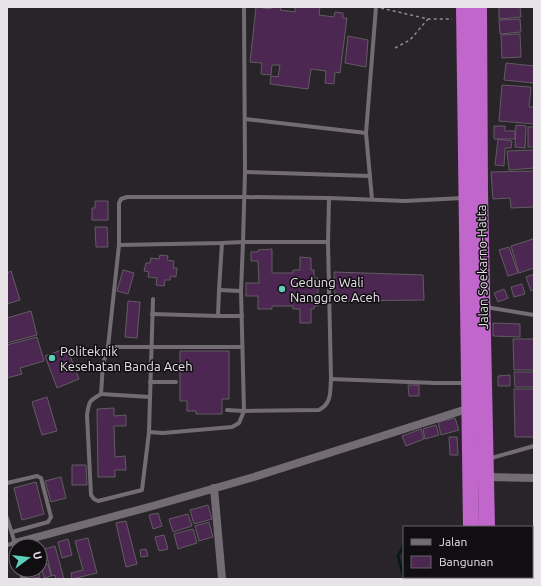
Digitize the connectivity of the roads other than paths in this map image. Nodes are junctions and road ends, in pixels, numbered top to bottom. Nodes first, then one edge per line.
1 (244, 7) edge
2 (375, 7) edge
3 (479, 7) edge
4 (464, 12) edge
5 (245, 119) junction
6 (366, 133) junction
7 (245, 172) junction
8 (370, 176) junction
9 (245, 197) junction
10 (466, 197) junction
11 (329, 198) junction
12 (372, 199) junction
13 (243, 242) junction
14 (328, 242) junction
15 (222, 244) junction
16 (119, 245) junction
17 (219, 290) junction
18 (241, 291) junction
19 (153, 299) dead end
20 (483, 306) junction
21 (152, 314) junction
22 (534, 315) edge
23 (218, 316) junction
24 (242, 316) junction
25 (108, 347) junction
26 (151, 347) junction
27 (242, 347) junction
28 (331, 379) junction
29 (150, 382) junction
30 (176, 382) dead end
31 (469, 383) junction
32 (101, 394) junction
33 (150, 397) junction
34 (470, 408) junction
35 (227, 410) dead end
36 (244, 411) junction
37 (149, 432) junction
38 (534, 446) edge
39 (486, 460) junction
40 (487, 477) junction
41 (534, 478) edge
42 (7, 483) edge
43 (214, 488) junction
44 (7, 518) edge
45 (471, 520) edge
46 (487, 522) edge
47 (12, 532) junction
48 (12, 538) edge
49 (38, 538) edge
50 (222, 579) edge

1 - 5 lane
2 - 6 lane
3 - 20 highway, Jalan Soekarno-Hatta
4 - 10 highway, Jalan Soekarno-Hatta
5 - 6 lane
5 - 7 lane
6 - 8 lane
7 - 8 lane
7 - 9 lane
8 - 12 lane
9 - 11 lane
9 - 13 lane
9 - 16 lane
10 - 12 lane
10 - 31 highway, Jalan Soekarno-Hatta
11 - 12 lane
11 - 14 lane
13 - 14 lane
13 - 15 lane
13 - 18 lane
14 - 28 lane
15 - 16 lane
15 - 17 lane
16 - 25 lane
17 - 18 lane
17 - 23 lane
18 - 24 lane
19 - 21 lane
20 - 22 lane
20 - 39 highway, Jalan Soekarno-Hatta
21 - 23 lane
21 - 26 lane
23 - 24 lane
24 - 27 lane
25 - 26 lane
25 - 32 lane
26 - 27 lane
26 - 29 lane
27 - 36 lane
28 - 31 lane
28 - 36 lane
29 - 30 lane
29 - 33 lane
31 - 34 highway, Jalan Soekarno-Hatta
32 - 33 lane
32 - 37 lane
33 - 37 lane
34 - 43 street
34 - 45 highway, Jalan Soekarno-Hatta
35 - 36 lane
36 - 37 lane
38 - 39 lane
39 - 40 highway, Jalan Soekarno-Hatta
40 - 41 street
40 - 46 highway, Jalan Soekarno-Hatta
42 - 47 lane
43 - 49 street
43 - 50 street
44 - 47 lane
47 - 48 lane

